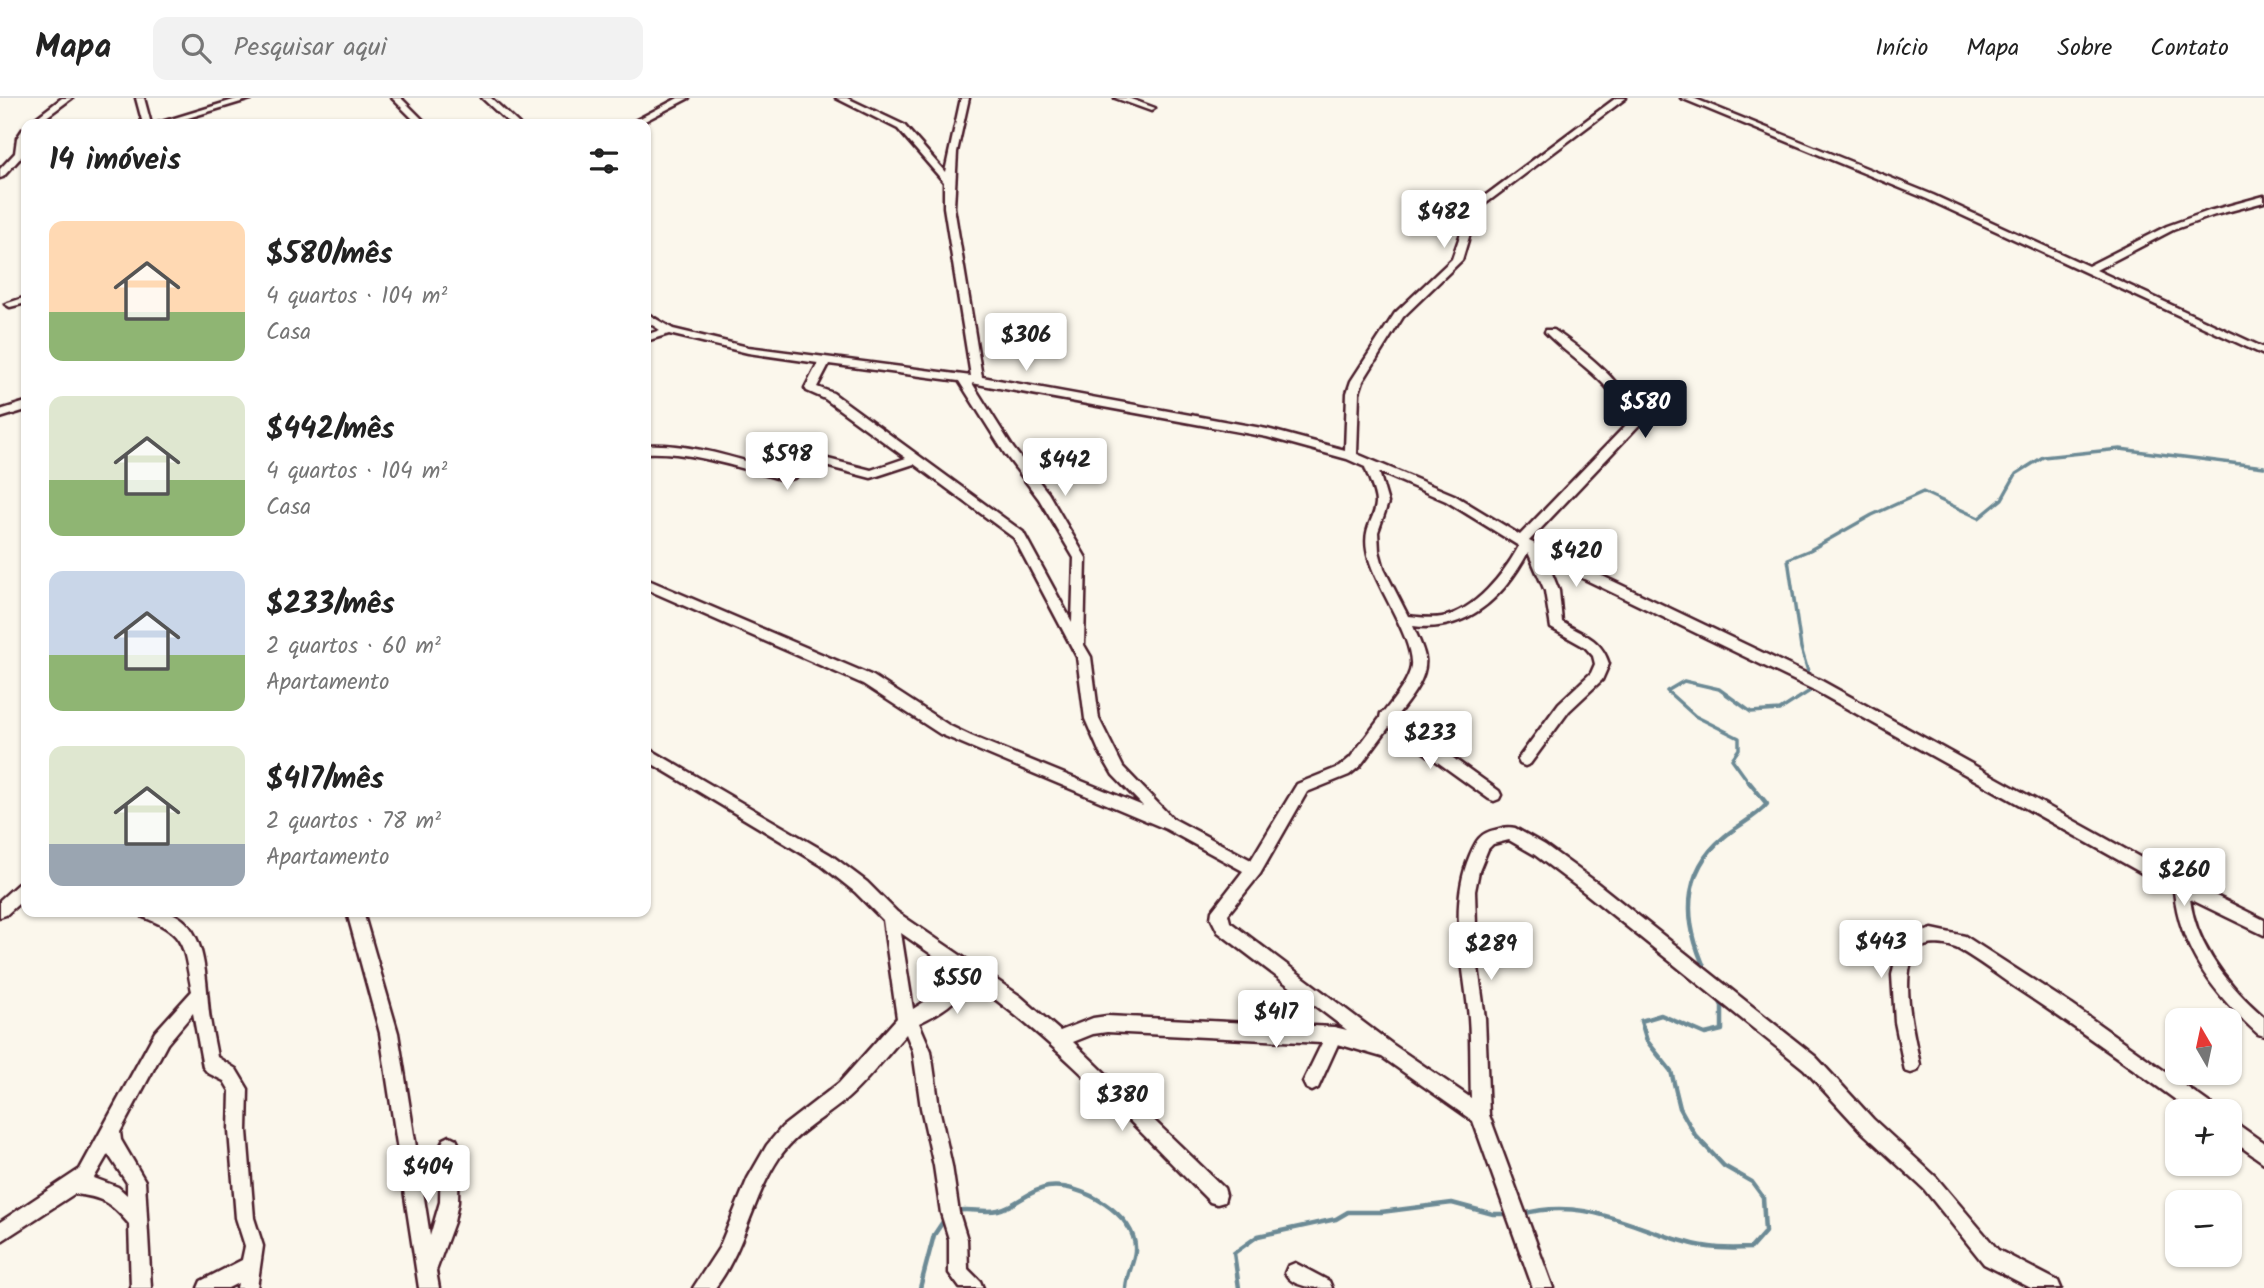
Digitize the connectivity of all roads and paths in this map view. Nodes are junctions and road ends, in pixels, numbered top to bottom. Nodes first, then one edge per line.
1 (68, 98) edge
2 (140, 98) edge
3 (250, 98) edge
4 (396, 98) edge
5 (486, 98) edge
6 (685, 98) edge
7 (840, 98) edge
8 (965, 98) edge
9 (1119, 98) edge
10 (1622, 98) edge
11 (1685, 98) edge
12 (1151, 108) dead end
13 (39, 119) edge
14 (146, 119) edge
15 (176, 119) edge
16 (418, 119) edge
17 (509, 119) edge
18 (643, 119) edge
19 (21, 143) edge
20 (21, 163) edge
21 (2, 171) edge
22 (947, 180) junction
23 (2264, 199) edge
24 (2088, 270) junction
25 (21, 301) edge
26 (10, 304) dead end
27 (651, 319) edge
28 (669, 331) junction
29 (1550, 332) dead end
30 (651, 336) edge
31 (2264, 352) edge
32 (825, 360) junction
33 (963, 378) junction
34 (977, 380) junction
35 (21, 408) edge
36 (0, 414) edge
37 (651, 449) edge
38 (1351, 456) junction
39 (915, 459) junction
40 (1370, 463) junction
41 (1528, 546) junction
42 (651, 586) edge
43 (1404, 620) junction
44 (1078, 644) junction
45 (1386, 717) junction
46 (651, 756) edge
47 (1525, 760) dead end
48 (1494, 795) dead end
49 (1171, 824) junction
50 (1254, 869) junction
51 (2181, 885) junction
52 (21, 891) edge
53 (0, 910) edge
54 (163, 917) edge
55 (356, 917) edge
56 (891, 918) junction
57 (2264, 928) edge
58 (967, 969) junction
59 (201, 995) junction
60 (906, 1021) junction
61 (2264, 1028) edge
62 (1334, 1035) junction
63 (1058, 1040) junction
64 (1386, 1050) junction
65 (1911, 1065) dead end
66 (1312, 1082) dead end
67 (2189, 1099) edge
68 (1480, 1115) junction
69 (111, 1132) junction
70 (2242, 1138) edge
71 (450, 1145) dead end
72 (2264, 1154) edge
73 (73, 1185) junction
74 (1217, 1195) dead end
75 (139, 1222) junction
76 (0, 1233) edge
77 (251, 1266) junction
78 (1294, 1273) dead end
79 (428, 1279) edge
80 (141, 1288) edge
81 (208, 1288) edge
82 (247, 1288) edge
83 (704, 1288) edge
84 (973, 1288) edge
85 (1322, 1288) edge
86 (1543, 1288) edge
87 (2051, 1288) edge

1 - 13 street
2 - 14 street
3 - 15 street
4 - 16 street
5 - 17 street
6 - 18 street
7 - 22 street
8 - 22 street
9 - 12 street
10 - 38 street
11 - 24 street
19 - 21 street
20 - 21 street
22 - 34 street
23 - 24 street
24 - 31 street
25 - 26 street
27 - 28 street
28 - 30 street
28 - 32 street
29 - 41 street
32 - 33 street
32 - 39 street
33 - 34 street
33 - 44 street
34 - 38 street
35 - 36 street
37 - 39 street
38 - 40 street
39 - 44 street
40 - 41 street
40 - 43 street
41 - 43 street
41 - 47 street
41 - 51 street
42 - 49 street
43 - 45 street
44 - 49 street
45 - 48 street
45 - 50 street
46 - 56 street
49 - 50 street
50 - 64 street
51 - 57 street
51 - 61 street
52 - 53 street
54 - 59 street
55 - 79 street
56 - 58 street
56 - 60 street
58 - 60 street
58 - 63 street
59 - 69 street
59 - 77 street
60 - 83 street
60 - 84 street
62 - 63 street
62 - 64 street
62 - 66 street
63 - 74 street
64 - 68 street
65 - 67 street
68 - 86 street
68 - 87 street
69 - 73 street
69 - 75 street
70 - 72 street
71 - 79 street
73 - 75 street
73 - 76 street
75 - 80 street
77 - 81 street
77 - 82 street
78 - 85 street

